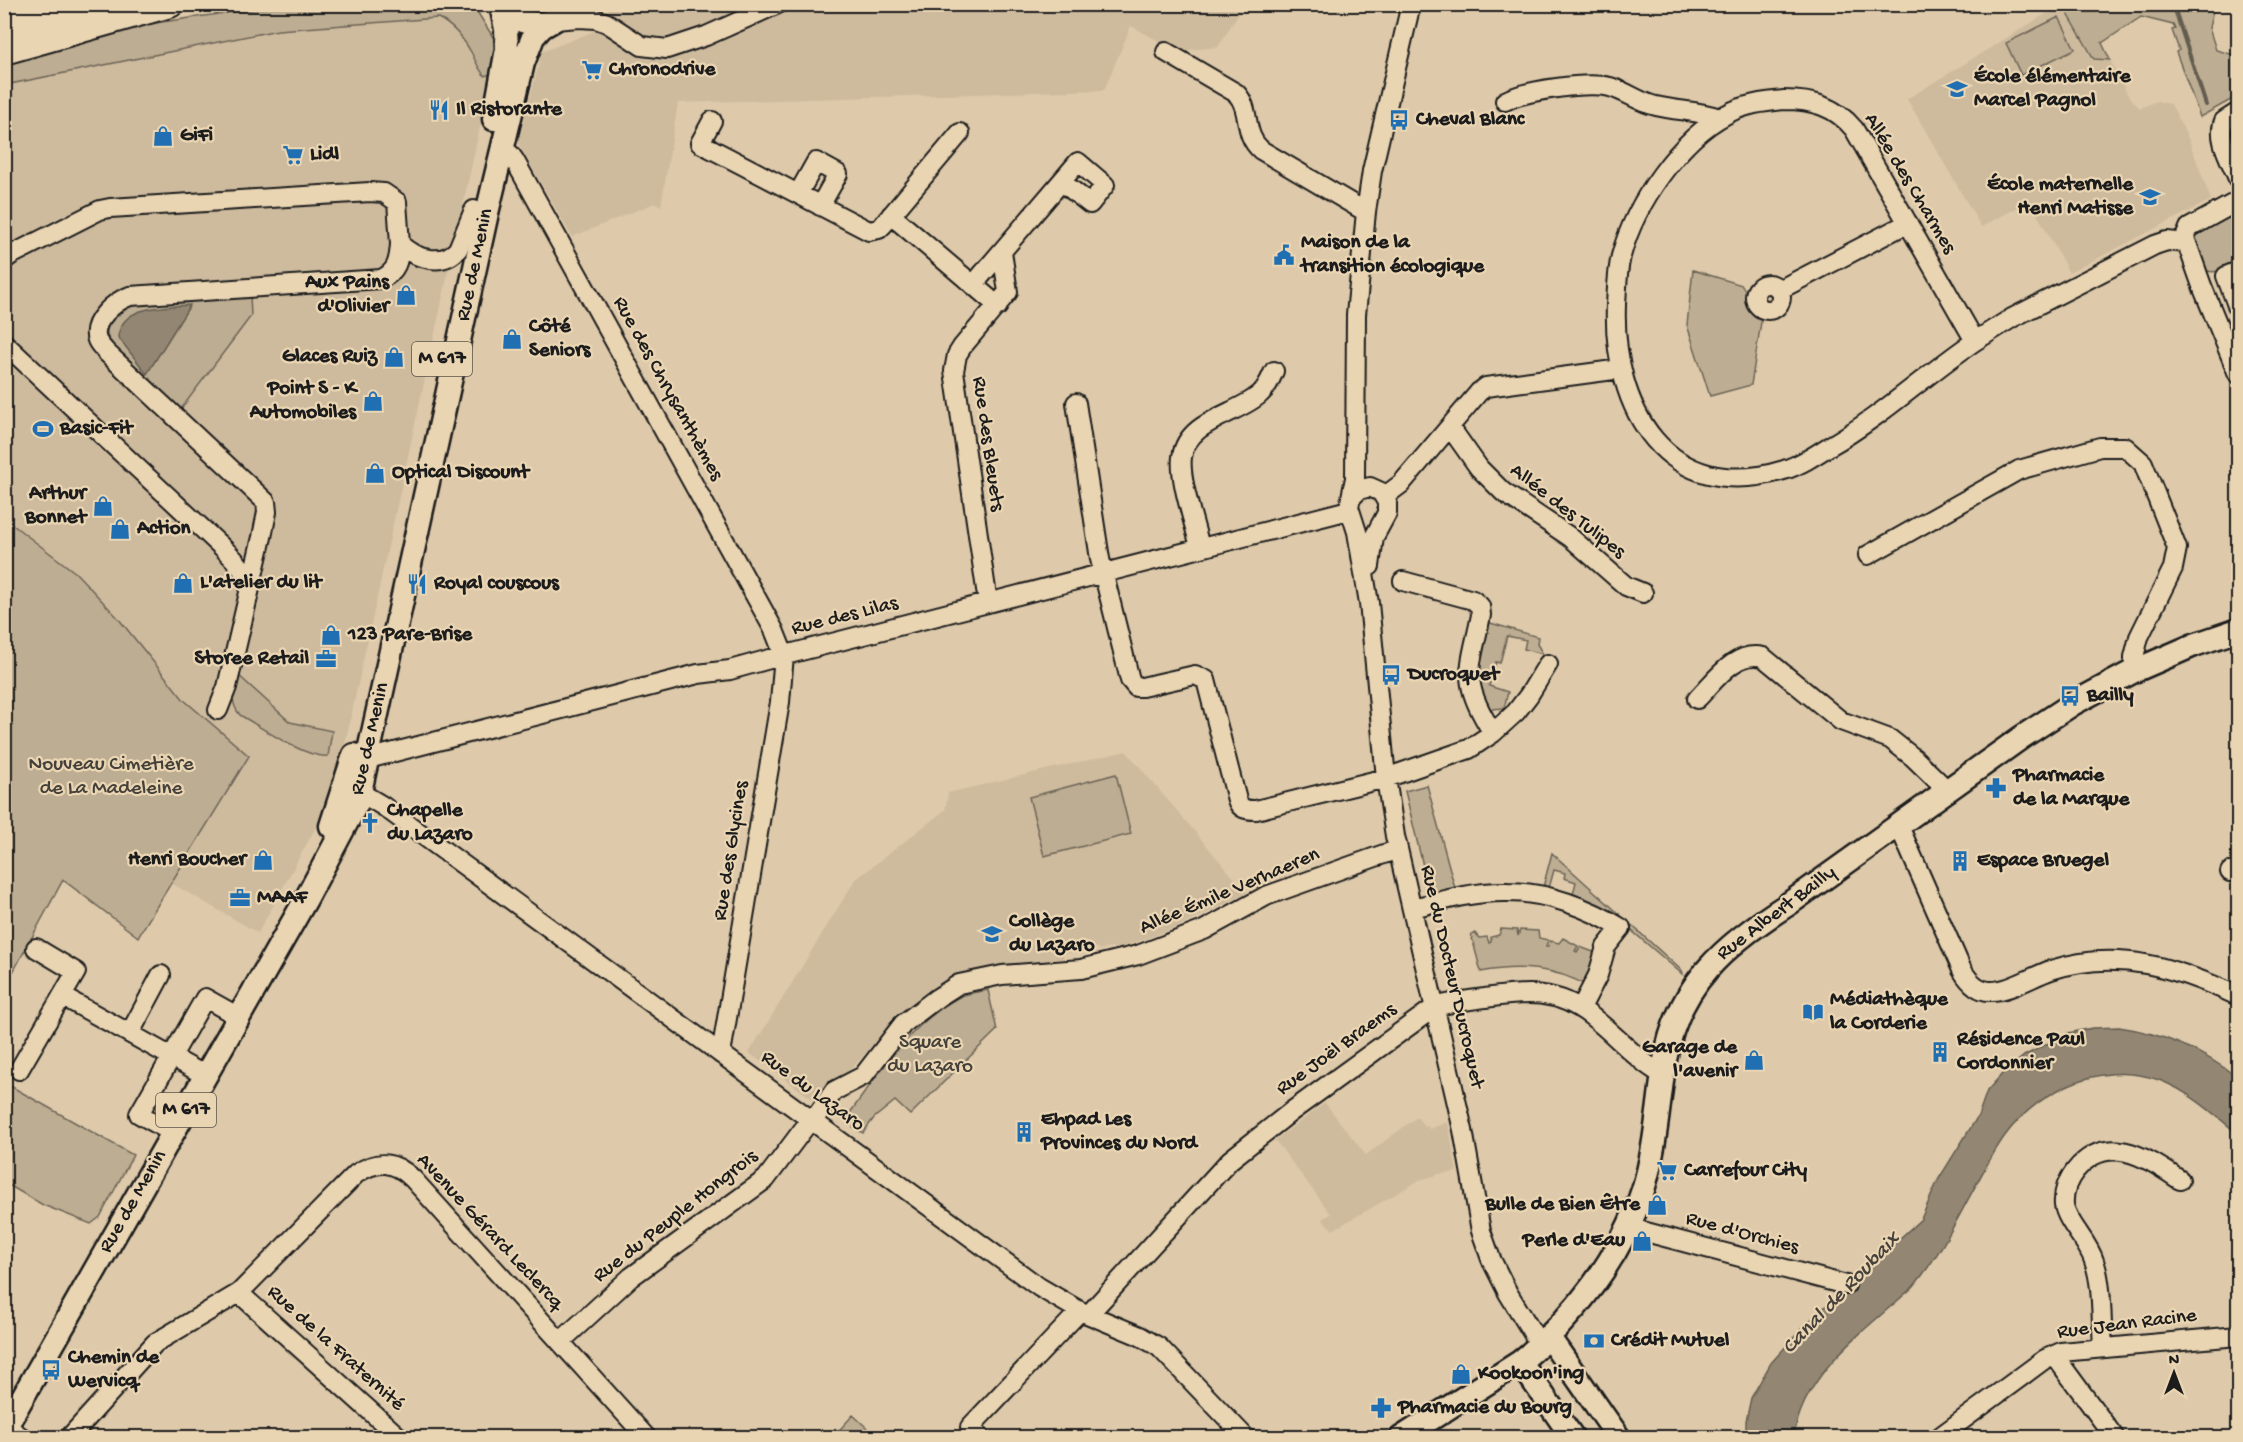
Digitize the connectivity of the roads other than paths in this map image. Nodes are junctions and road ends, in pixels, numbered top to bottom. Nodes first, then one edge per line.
1 (21, 4) edge
2 (88, 4) edge
3 (170, 4) edge
4 (575, 4) edge
5 (594, 4) edge
6 (778, 4) edge
7 (1411, 4) edge
8 (500, 7) edge
9 (4, 9) edge
10 (554, 20) junction
11 (4, 28) edge
12 (622, 32) junction
13 (4, 51) edge
14 (1166, 52) dead end
15 (1505, 101) dead end
16 (2238, 112) edge
17 (1720, 118) junction
18 (712, 121) dead end
19 (960, 133) dead end
20 (502, 150) junction
21 (2238, 179) edge
22 (1062, 182) dead end
23 (798, 194) junction
24 (2238, 201) edge
25 (820, 206) junction
26 (474, 210) junction
27 (1366, 212) junction
28 (891, 215) junction
29 (1908, 223) junction
30 (2186, 243) junction
31 (400, 244) junction
32 (1002, 252) junction
33 (4, 260) edge
34 (2232, 274) edge
35 (973, 285) junction
36 (2202, 286) junction
37 (1779, 290) dead end
38 (998, 306) junction
39 (2238, 308) edge
40 (1975, 341) junction
41 (4, 343) edge
42 (1621, 369) junction
43 (1274, 371) dead end
44 (2238, 375) edge
45 (1076, 403) dead end
46 (1355, 411) junction
47 (1450, 427) junction
48 (422, 479) junction
49 (1380, 493) junction
50 (1351, 509) junction
51 (1382, 521) junction
52 (1200, 548) junction
53 (1868, 555) dead end
54 (1103, 573) junction
55 (1403, 581) dead end
56 (249, 588) junction
57 (1642, 593) dead end
58 (988, 603) junction
59 (1370, 603) junction
60 (2238, 620) edge
61 (2238, 630) edge
62 (2194, 645) junction
63 (784, 656) junction
64 (1548, 664) dead end
65 (2134, 671) junction
66 (1697, 699) dead end
67 (218, 710) dead end
68 (1493, 733) junction
69 (357, 774) junction
70 (1386, 778) junction
71 (1948, 791) junction
72 (1899, 826) junction
73 (1398, 849) junction
74 (1413, 908) junction
75 (36, 948) dead end
76 (161, 975) dead end
77 (2238, 994) edge
78 (62, 996) junction
79 (1435, 1007) junction
80 (1581, 1008) junction
81 (234, 1014) junction
82 (129, 1033) junction
83 (721, 1054) junction
84 (172, 1056) junction
85 (19, 1070) dead end
86 (201, 1073) junction
87 (1663, 1075) junction
88 (812, 1120) junction
89 (168, 1130) junction
90 (2180, 1180) dead end
91 (1627, 1227) junction
92 (1846, 1286) dead end
93 (239, 1293) junction
94 (1084, 1312) junction
95 (2238, 1336) edge
96 (1544, 1340) junction
97 (560, 1342) junction
98 (2103, 1347) junction
99 (2054, 1355) junction
100 (1520, 1362) junction
101 (8, 1424) edge
102 (69, 1437) edge
103 (400, 1437) edge
104 (647, 1437) edge
105 (981, 1437) edge
106 (1246, 1437) edge
107 (1401, 1437) edge
108 (1573, 1437) edge
109 (1619, 1437) edge
110 (1938, 1437) edge
111 (2115, 1437) edge

1 - 9 highway
2 - 11 highway
3 - 13 highway
4 - 10 main road, Rue de Menin
5 - 12 street
6 - 12 street
7 - 27 street, Rue du Docteur Ducroquet
8 - 10 main road
8 - 26 main road, Rue de Menin / M 617
10 - 12 street
10 - 20 main road, Rue de Menin / M 617
14 - 27 street
15 - 17 street
16 - 21 street
17 - 29 street, Allée des Charmes
17 - 42 street, Allée des Charmes
18 - 23 street
19 - 28 street
20 - 48 main road, Rue de Menin / M 617
20 - 63 street, Rue des Chrysanthèmes
22 - 32 street
23 - 25 street
23 - 25 street
24 - 30 street
25 - 28 street
26 - 31 street
26 - 48 main road, Rue de Menin / M 617
27 - 46 street, Rue du Docteur Ducroquet
28 - 35 street
29 - 37 street
29 - 40 street, Allée des Charmes
30 - 36 street
30 - 40 street, Allée des Charmes
31 - 33 street
31 - 56 street
32 - 35 street
32 - 38 street, Rue des Bleuets
34 - 36 street
34 - 39 street
35 - 38 street
36 - 44 street
38 - 58 street, Rue des Bleuets
40 - 42 street, Allée des Charmes
41 - 56 street
42 - 47 street
43 - 52 street
45 - 54 street
46 - 49 street, Rue du Docteur Ducroquet
46 - 50 street, Rue du Docteur Ducroquet
47 - 49 street
47 - 57 street, Allée des Tulipes
48 - 69 main road, Rue de Menin / M 617
49 - 50 street
49 - 51 street
50 - 51 street
50 - 52 street, Rue des Lilas
50 - 59 street, Rue du Docteur Ducroquet
51 - 59 street, Rue du Docteur Ducroquet
52 - 54 street, Rue des Lilas
53 - 65 street
54 - 58 street, Rue des Lilas
54 - 70 street
55 - 68 street
56 - 67 street
58 - 63 street, Rue des Lilas
59 - 70 street, Rue du Docteur Ducroquet
60 - 62 main road, Rue Albert Bailly
61 - 62 main road, Rue Albert Bailly
62 - 65 main road, Rue Albert Bailly
63 - 69 street, Rue des Lilas
63 - 83 street, Rue des Glycines
64 - 68 street
65 - 71 main road, Rue Albert Bailly
66 - 71 street
68 - 70 street
69 - 81 main road, Rue de Menin / M 617
69 - 83 street, Rue du Lazaro
70 - 73 street, Rue du Docteur Ducroquet
71 - 72 main road, Rue Albert Bailly
72 - 77 street
72 - 87 main road, Rue Albert Bailly
73 - 74 street, Rue du Docteur Ducroquet
73 - 88 street, Allée Émile Verhaeren
74 - 79 street, Rue du Docteur Ducroquet
74 - 80 street
75 - 78 street
76 - 82 street
78 - 82 street
78 - 85 street
79 - 80 street, Rue Joël Braems
79 - 94 street, Rue Joël Braems
79 - 96 street, Rue du Docteur Ducroquet
80 - 87 street, Rue Joël Braems
81 - 84 street
81 - 86 main road, Rue de Menin / M 617
82 - 84 street
83 - 88 street, Rue du Lazaro
84 - 86 street
84 - 89 street
86 - 89 main road, Rue de Menin / M 617
87 - 91 main road, Rue Albert Bailly
88 - 94 street, Rue du Lazaro
88 - 97 street, Rue du Peuple Hongrois
89 - 101 main road, Rue de Menin / M 617
90 - 98 street
91 - 92 street, Rue d'Orchies
91 - 96 main road, Rue Albert Bailly
93 - 97 street, Avenue Gérard Leclercq
93 - 102 street, Avenue Gérard Leclercq
93 - 103 street, Rue de la Fraternité
94 - 105 street, Rue Joël Braems
94 - 106 street, Rue du Lazaro
95 - 98 street, Rue Jean Racine
96 - 100 main road, Rue Albert Bailly
96 - 109 main road
97 - 104 street, Avenue Gérard Leclercq
98 - 99 street, Rue Jean Racine
99 - 110 street, Rue Jean Racine
99 - 111 street
100 - 107 main road, Rue Albert Bailly
100 - 108 main road

